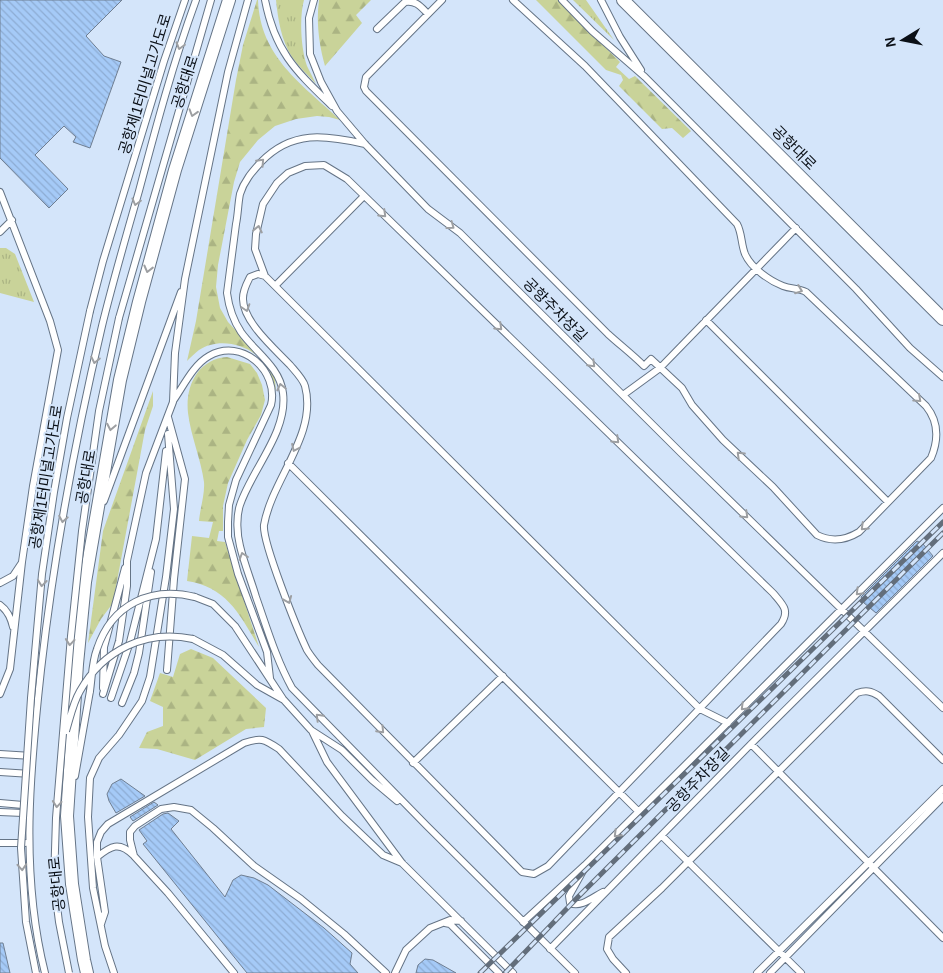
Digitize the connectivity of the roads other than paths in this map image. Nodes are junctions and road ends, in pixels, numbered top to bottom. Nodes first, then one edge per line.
1 (185, 0) edge
2 (196, 0) edge
3 (211, 0) edge
4 (229, 0) edge
5 (248, 0) edge
6 (265, 0) edge
7 (314, 0) edge
8 (442, 0) edge
9 (513, 0) edge
10 (562, 0) edge
11 (601, 0) edge
12 (623, 0) edge
13 (428, 14) junction
14 (377, 29) dead end
15 (646, 77) junction
16 (337, 111) junction
17 (365, 144) junction
18 (0, 192) edge
19 (364, 196) junction
20 (12, 220) junction
21 (796, 228) junction
22 (0, 232) edge
23 (756, 268) junction
24 (265, 276) junction
25 (185, 280) junction
26 (275, 286) junction
27 (943, 319) edge
28 (706, 320) junction
29 (660, 368) junction
30 (943, 377) edge
31 (623, 396) junction
32 (173, 402) junction
33 (168, 417) junction
34 (168, 434) junction
35 (288, 463) junction
36 (888, 502) junction
37 (943, 508) edge
38 (94, 528) junction
39 (156, 539) junction
40 (943, 553) edge
41 (127, 561) junction
42 (22, 562) junction
43 (0, 583) edge
44 (0, 604) edge
45 (843, 608) junction
46 (866, 631) junction
47 (13, 632) junction
48 (167, 670) dead end
49 (502, 676) junction
50 (270, 678) junction
51 (0, 694) edge
52 (111, 698) dead end
53 (283, 699) junction
54 (122, 703) dead end
55 (943, 708) edge
56 (700, 709) junction
57 (728, 723) junction
58 (311, 730) junction
59 (63, 743) junction
60 (751, 744) junction
61 (0, 754) edge
62 (33, 756) junction
63 (943, 760) edge
64 (414, 763) junction
65 (0, 772) edge
66 (778, 772) junction
67 (32, 774) junction
68 (943, 789) edge
69 (620, 792) junction
70 (943, 797) edge
71 (0, 803) edge
72 (23, 805) junction
73 (0, 812) edge
74 (639, 812) junction
75 (23, 813) junction
76 (68, 816) junction
77 (427, 826) junction
78 (662, 836) junction
79 (0, 843) edge
80 (29, 843) junction
81 (134, 856) junction
82 (97, 857) junction
83 (688, 861) junction
84 (402, 863) junction
85 (585, 865) junction
86 (871, 865) junction
87 (608, 889) junction
88 (462, 921) junction
89 (524, 922) junction
90 (443, 923) junction
91 (101, 925) junction
92 (943, 938) edge
93 (550, 949) junction
94 (779, 952) junction
95 (785, 958) junction
96 (36, 973) edge
97 (45, 973) edge
98 (69, 973) edge
99 (87, 973) edge
100 (114, 973) edge
101 (234, 973) edge
102 (386, 973) edge
103 (395, 973) edge
104 (499, 973) edge
105 (513, 973) edge
106 (576, 973) edge
107 (626, 973) edge
108 (757, 973) edge
109 (770, 973) edge
110 (801, 973) edge

1 -> 72 lane, 공항제1터미널고가도로, bridge
2 -> 62 lane
3 -> 59 lane, bridge
4 -> 38 street, 공항대로
5 - 25 lane
6 - 16 lane
7 - 16 lane, 공항주차장길
8 - 13 lane
9 - 23 lane
10 - 15 lane
11 - 15 lane
12 - 27 street, 공항대로
13 - 14 lane
13 - 29 lane
15 - 21 lane
16 - 17 lane, 공항주차장길
17 -> 31 lane, 공항주차장길
77 -> 17 lane
18 - 20 lane
24 -> 19 lane
19 - 26 lane
19 -> 56 lane
20 - 22 lane
20 - 42 lane
21 - 23 lane
21 - 30 lane
23 - 28 lane
23 -> 36 lane
24 - 26 lane
24 -> 35 lane
25 - 32 lane
25 - 38 lane
26 - 56 lane
28 - 29 lane
28 - 36 lane
29 - 31 lane
36 -> 29 lane
31 -> 45 lane, 공항주차장길
32 - 33 lane
32 - 50 lane
33 - 34 lane
33 - 41 lane
33 - 48 lane
34 - 39 lane
34 - 91 lane
35 - 49 lane
35 -> 64 lane
37 -> 45 lane, 공항주차장길
38 - 76 street, 공항대로
39 - 52 lane
39 - 54 lane
40 - 46 lane, 공항주차장길
41 - 41 lane
42 - 43 lane
42 - 47 lane
44 - 47 lane
45 - 46 lane, 공항주차장길
45 -> 57 lane, 공항주차장길
46 - 55 lane, 공항주차장길
46 - 60 lane, 공항주차장길
47 - 51 lane
49 - 64 lane
49 - 69 lane
50 - 53 lane
50 - 76 lane, bridge
53 - 58 lane
53 - 59 lane, bridge
56 - 57 lane
56 - 69 lane
57 - 74 lane, 공항주차장길
58 - 77 lane
58 - 84 lane
59 -> 98 lane, bridge
60 - 66 lane
60 - 78 lane, 공항주차장길
61 - 62 lane
62 - 67 lane
63 - 66 lane
64 - 69 lane
65 - 67 lane
66 - 83 lane
66 - 86 lane
67 - 80 lane
68 - 86 lane
69 - 74 lane
70 - 86 lane
71 - 72 lane
72 - 75 lane, 공항제1터미널고가도로, bridge
73 - 75 lane
74 -> 85 lane, 공항주차장길
75 -> 96 lane, 공항제1터미널고가도로, bridge
76 - 99 street, 공항대로
77 - 89 lane
78 - 83 lane
78 - 87 lane, 공항주차장길
79 - 80 lane
80 - 97 lane
81 - 82 lane
81 - 101 lane
81 - 102 lane
82 - 84 lane
82 - 91 lane
83 - 94 lane
83 - 107 lane
84 - 88 lane
85 - 87 lane
85 - 89 lane, 공항주차장길
86 - 92 lane
86 - 94 lane
86 - 95 lane
87 - 93 lane, 공항주차장길
88 - 90 lane
88 - 105 lane
89 - 93 lane
90 - 103 lane
90 - 104 lane
91 - 100 lane
93 - 106 lane
94 - 95 lane
94 - 108 lane
95 - 109 lane
95 - 110 lane

